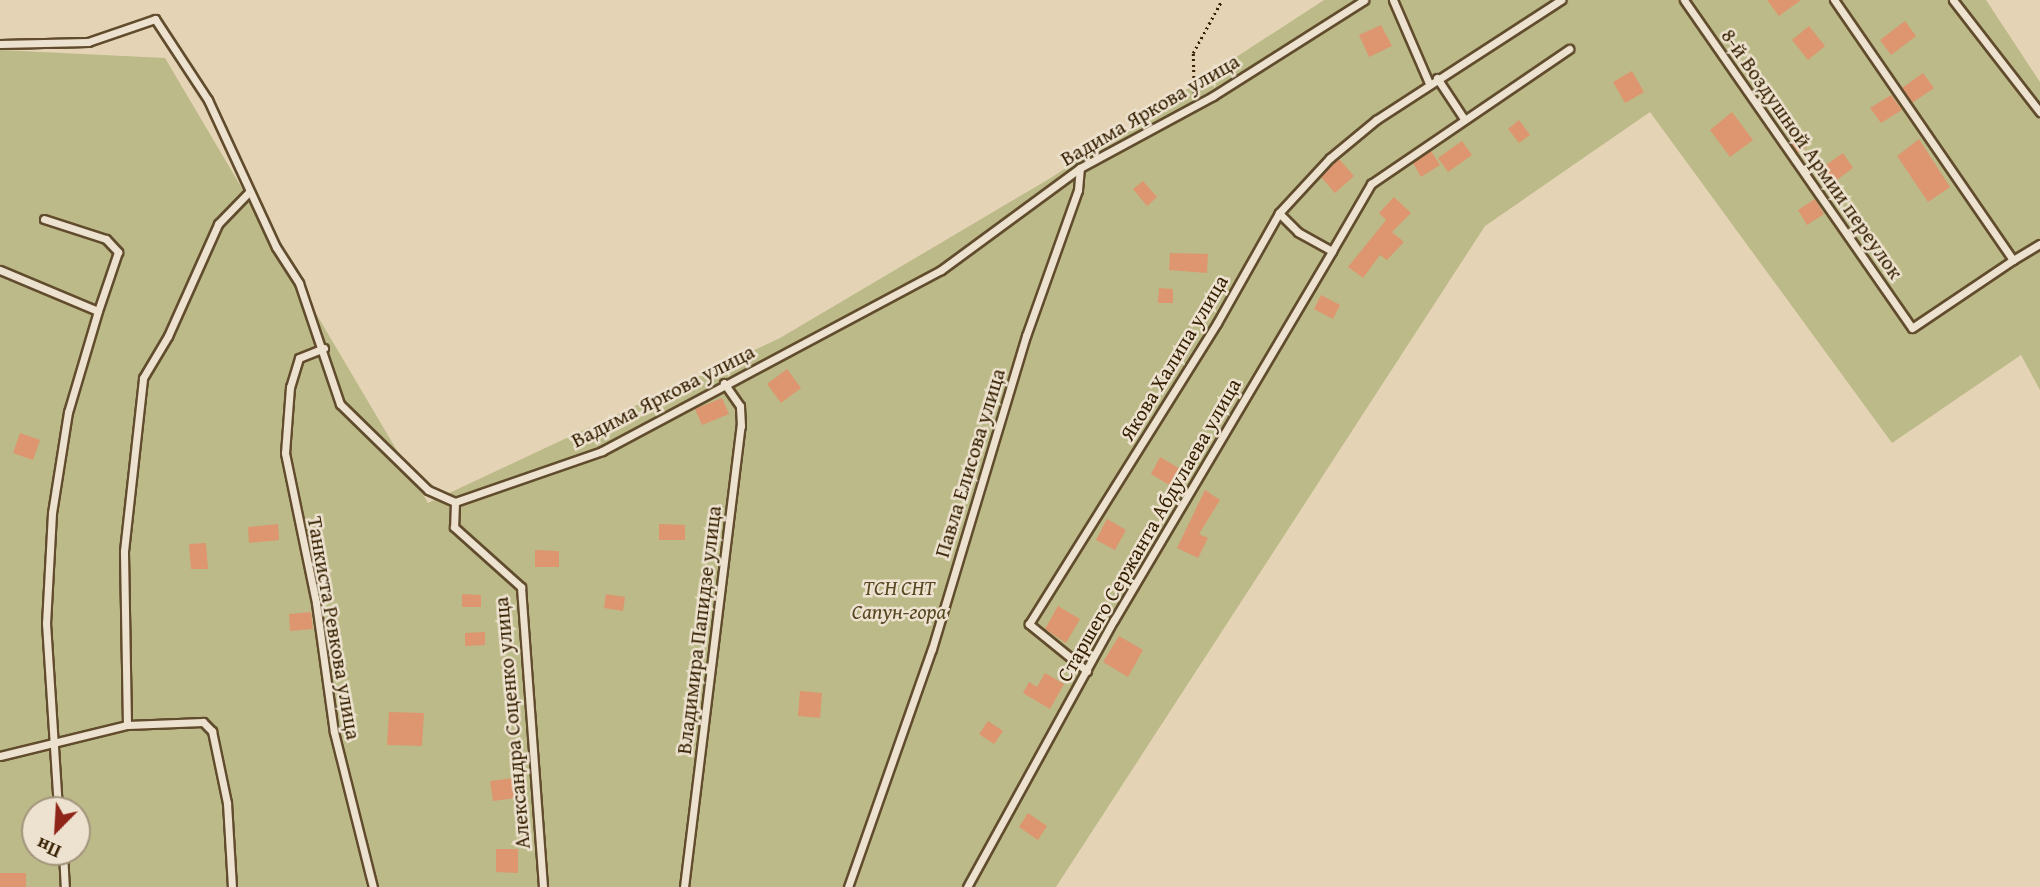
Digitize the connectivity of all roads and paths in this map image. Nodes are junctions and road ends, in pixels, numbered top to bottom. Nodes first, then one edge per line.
1 (1222, 0) edge
2 (1364, 0) edge
3 (1393, 0) edge
4 (1561, 0) edge
5 (1684, 0) edge
6 (1834, 0) edge
7 (1953, 0) edge
8 (0, 44) edge
9 (1569, 49) dead end
10 (1437, 78) junction
11 (1429, 83) junction
12 (1196, 107) junction
13 (2040, 112) edge
14 (1464, 119) junction
15 (1080, 168) junction
16 (249, 192) junction
17 (1279, 213) junction
18 (44, 219) dead end
19 (2040, 244) edge
20 (1332, 251) junction
21 (2013, 260) junction
22 (0, 270) edge
23 (98, 312) junction
24 (324, 348) junction
25 (724, 383) junction
26 (455, 502) junction
27 (1087, 671) junction
28 (127, 725) junction
29 (52, 743) junction
30 (0, 756) edge
31 (57, 796) edge
32 (64, 866) edge
33 (65, 887) edge
34 (232, 887) edge
35 (373, 887) edge
36 (543, 887) edge
37 (684, 887) edge
38 (848, 887) edge
39 (967, 887) edge

1 - 12 path
2 - 12 lane, Вадима Яркова улица
3 - 11 lane
4 - 10 lane, Якова Халипа улица
5 - 21 lane, 8-й Воздушной Армии переулок
6 - 21 lane
7 - 13 lane
8 - 16 lane
9 - 14 lane
10 - 11 lane, Якова Халипа улица
10 - 14 lane
11 - 17 lane, Якова Халипа улица
12 - 15 lane, Вадима Яркова улица
14 - 20 lane
15 - 25 lane, Вадима Яркова улица
15 - 38 lane, Павла Елисова улица
16 - 24 lane
16 - 28 lane
17 - 20 lane
17 - 27 lane, Якова Халипа улица
18 - 23 lane
19 - 21 lane
20 - 27 lane, Старшего Сержанта Абдулаева улица
22 - 23 lane
23 - 29 lane
24 - 26 lane
24 - 35 lane, Танкиста Ревкова улица
25 - 26 lane, Вадима Яркова улица
25 - 37 lane, Владимира Папидзе улица
26 - 36 lane, Александра Соценко улица
27 - 39 lane, Старшего Сержанта Абдулаева улица
28 - 29 lane
28 - 34 lane
29 - 30 lane
29 - 31 lane
32 - 33 lane

